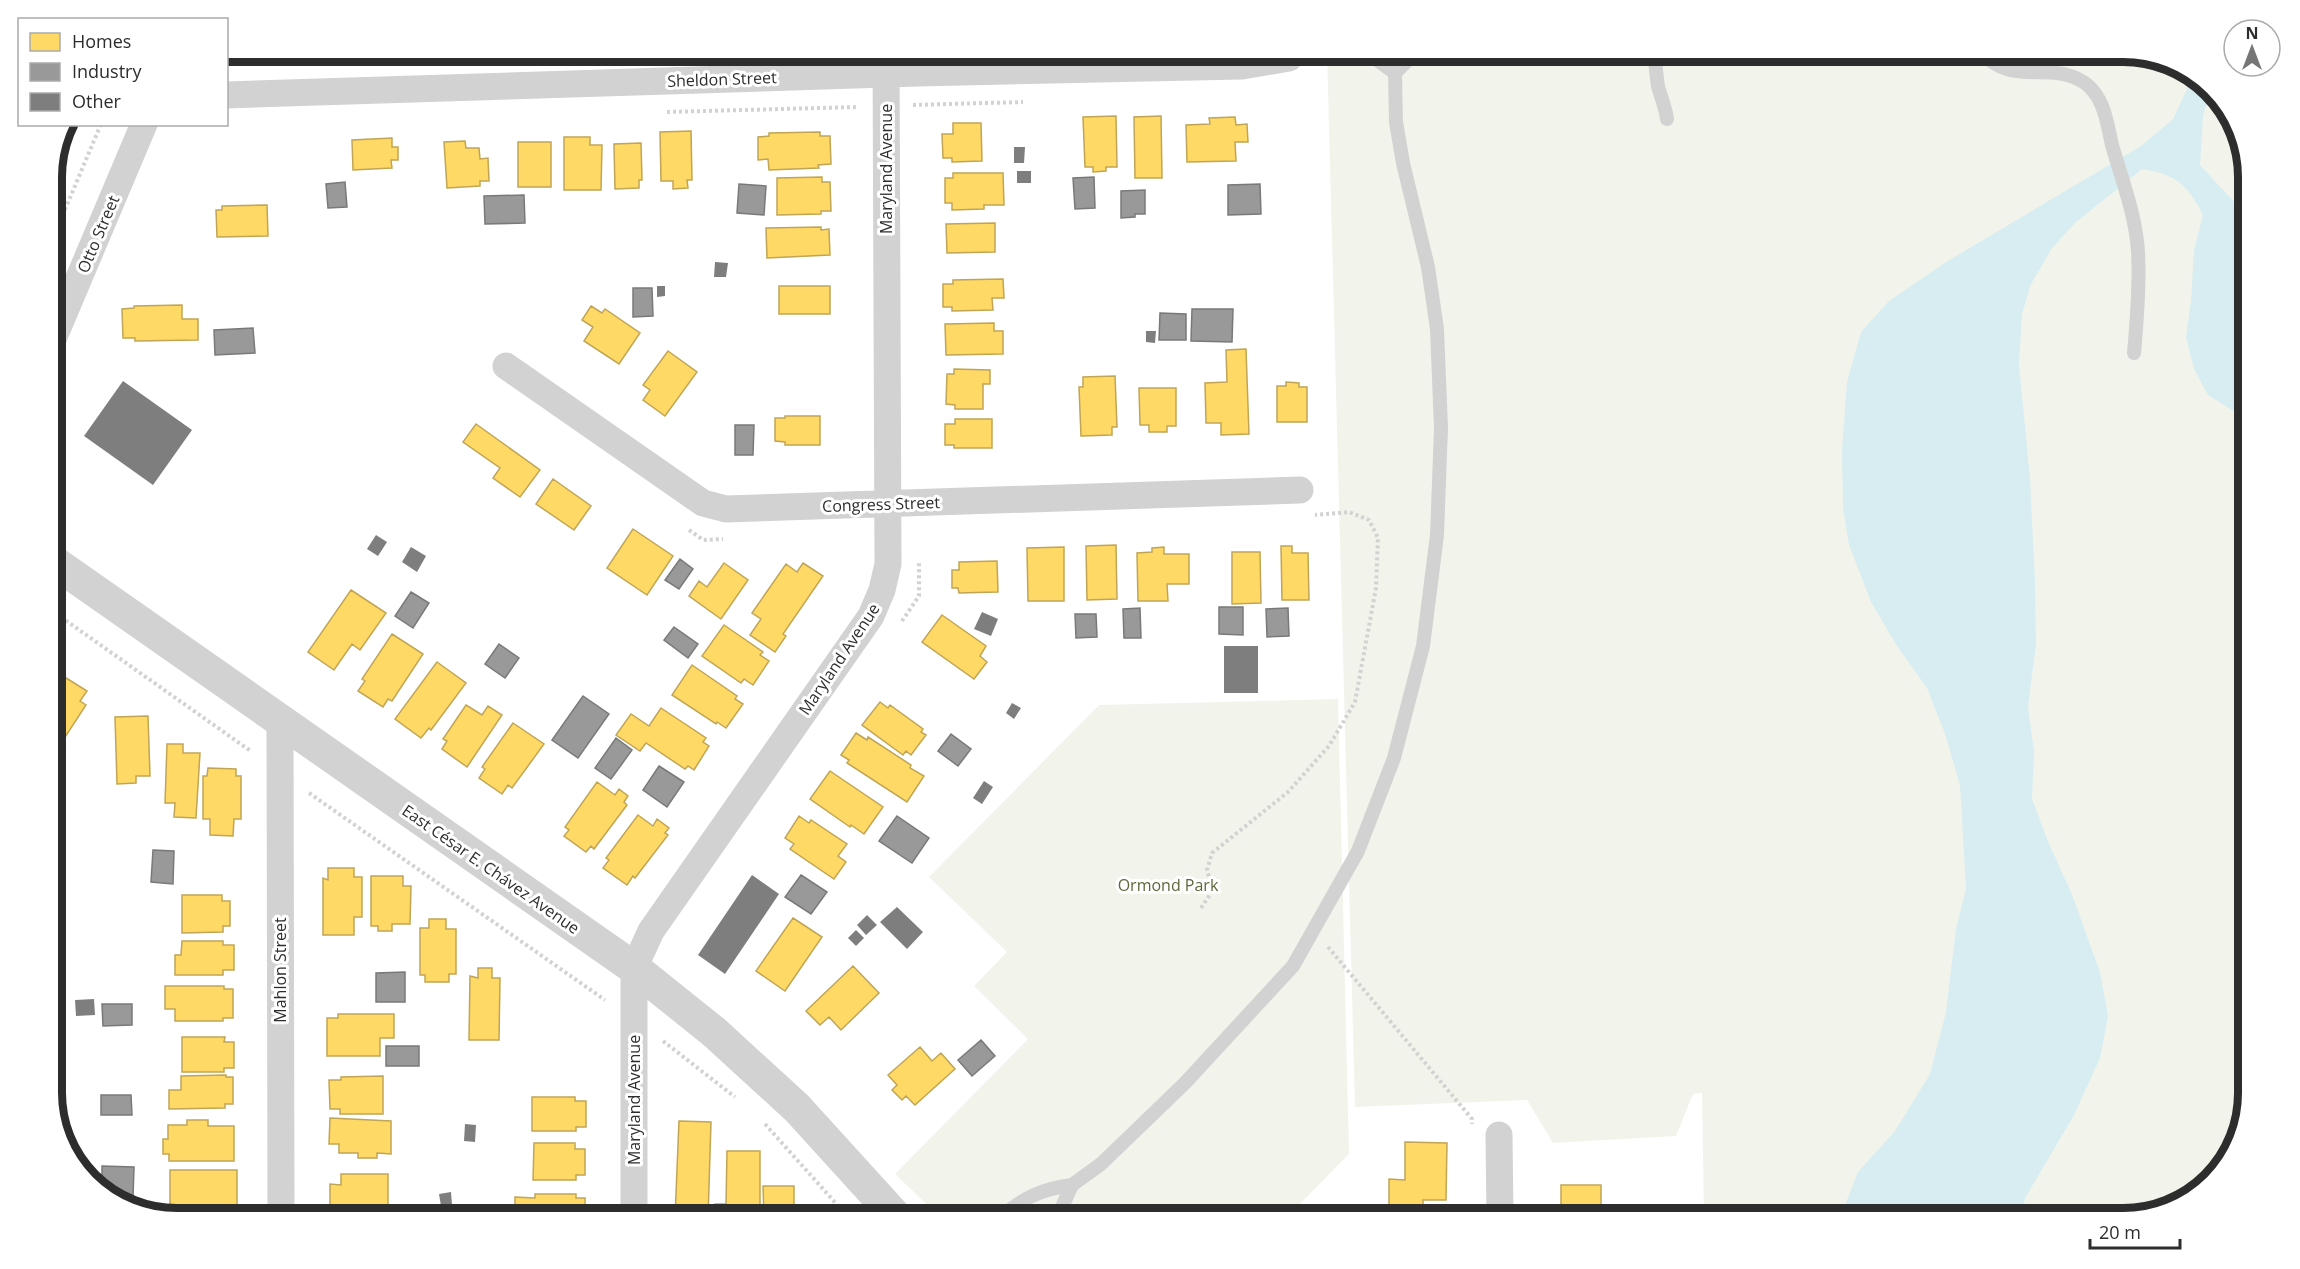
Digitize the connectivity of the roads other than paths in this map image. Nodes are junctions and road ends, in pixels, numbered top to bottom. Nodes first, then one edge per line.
1 (1266, 62) edge
2 (1380, 62) edge
3 (1406, 62) edge
4 (1656, 62) edge
5 (1992, 62) edge
6 (886, 63) edge
7 (1395, 73) junction
8 (228, 95) edge
9 (1667, 119) dead end
10 (143, 126) edge
11 (62, 318) edge
12 (2134, 353) dead end
13 (506, 366) dead end
14 (1303, 502) road end
15 (888, 504) junction
16 (62, 568) edge
17 (280, 721) junction
18 (634, 968) junction
19 (1499, 1135) dead end
20 (1072, 1185) junction
21 (281, 1208) edge
22 (634, 1208) edge
23 (888, 1208) edge
24 (1012, 1208) edge
25 (1062, 1208) edge
26 (1500, 1208) edge

1 - 6 street, Sheldon Street
2 - 7 lane
3 - 7 lane
4 - 9 lane
5 - 12 lane
6 - 8 street, Sheldon Street
6 - 15 street, Maryland Avenue
7 - 20 lane
10 - 11 street, Otto Street
13 - 15 street, Congress Street
14 - 15 street, Congress Street
15 - 18 street, Maryland Avenue
16 - 17 street, East César E. Chávez Avenue
17 - 18 street, East César E. Chávez Avenue
17 - 21 street, Mahlon Street
18 - 22 street, Maryland Avenue
18 - 23 street, East César E. Chávez Avenue
19 - 26 street
20 - 24 lane
20 - 25 lane

